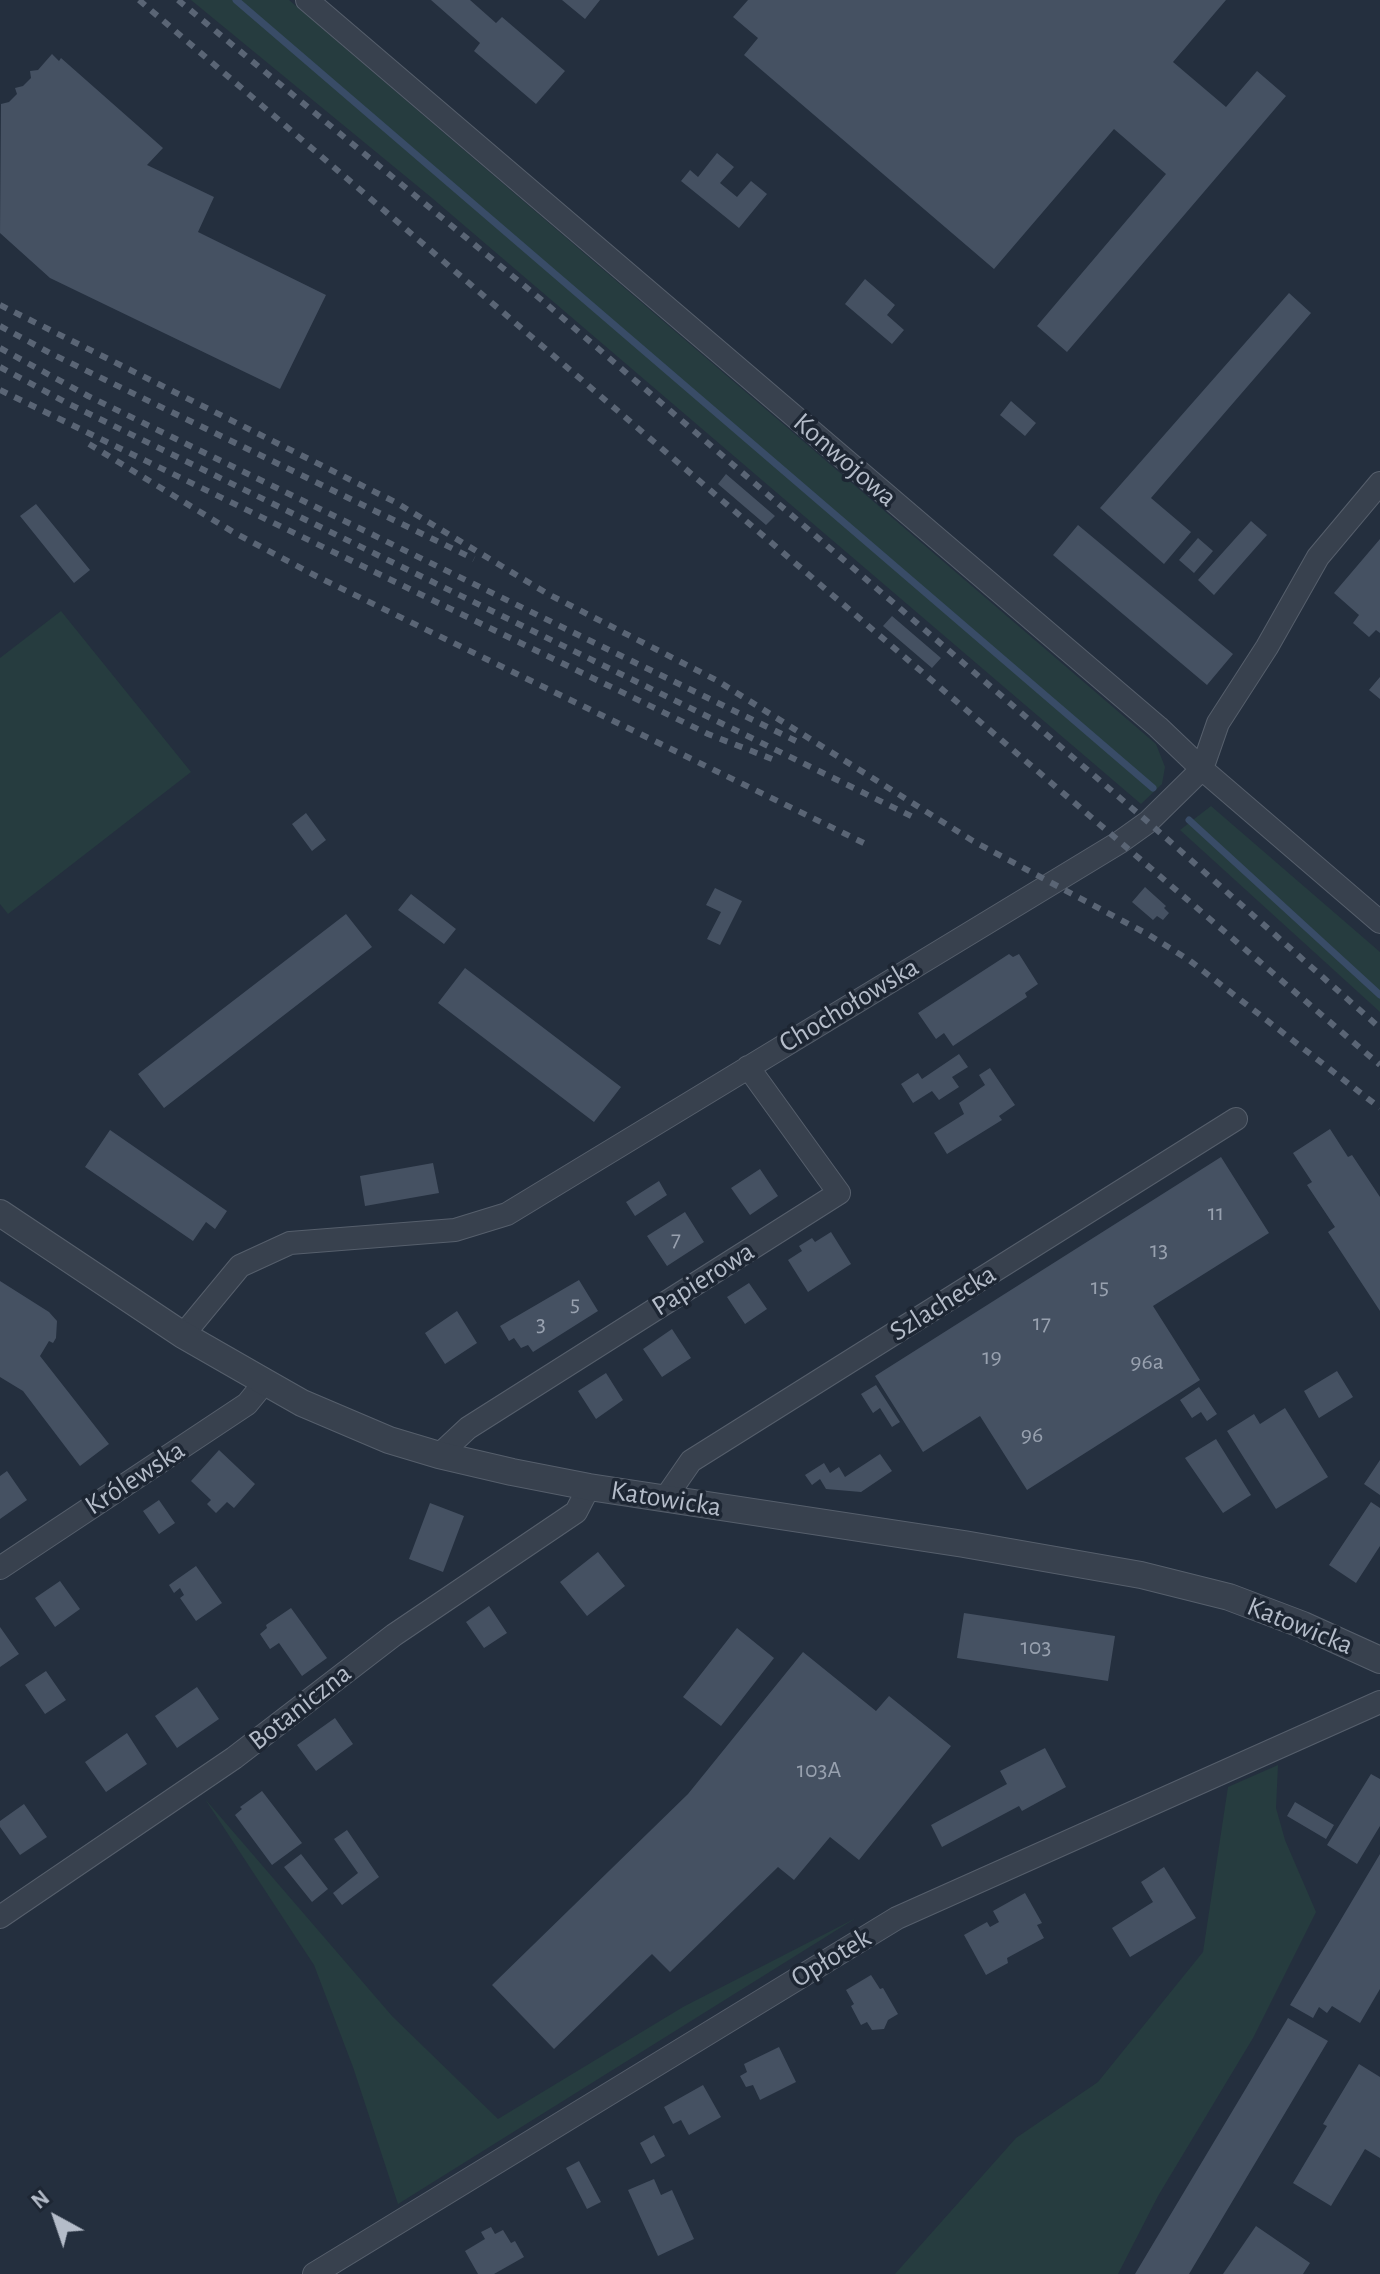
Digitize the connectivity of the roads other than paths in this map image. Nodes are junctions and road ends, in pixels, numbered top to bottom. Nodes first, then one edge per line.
1 (307, 0) edge
2 (1380, 483) edge
3 (1202, 769) junction
4 (1380, 922) edge
5 (748, 1067) junction
6 (1236, 1119) dead end
7 (0, 1213) edge
8 (183, 1335) junction
9 (265, 1382) junction
10 (439, 1455) junction
11 (589, 1487) junction
12 (664, 1500) junction
13 (0, 1568) edge
14 (1380, 1660) edge
15 (1380, 1702) edge
16 (0, 1917) edge
17 (314, 2274) edge

1 - 3 street, Konwojowa
2 - 3 street, Chochołowska
3 - 4 street, Konwojowa
3 - 5 street, Chochołowska
5 - 8 street, Chochołowska
5 - 10 street, Papierowa
6 - 12 street, Szlachecka
7 - 8 street, Katowicka
8 - 9 street, Katowicka
9 - 10 street, Katowicka
9 - 13 street, Królewska
10 - 11 street, Katowicka
11 - 12 street, Katowicka
11 - 16 street, Botaniczna
12 - 14 street, Katowicka
15 - 17 street, Opłotek

